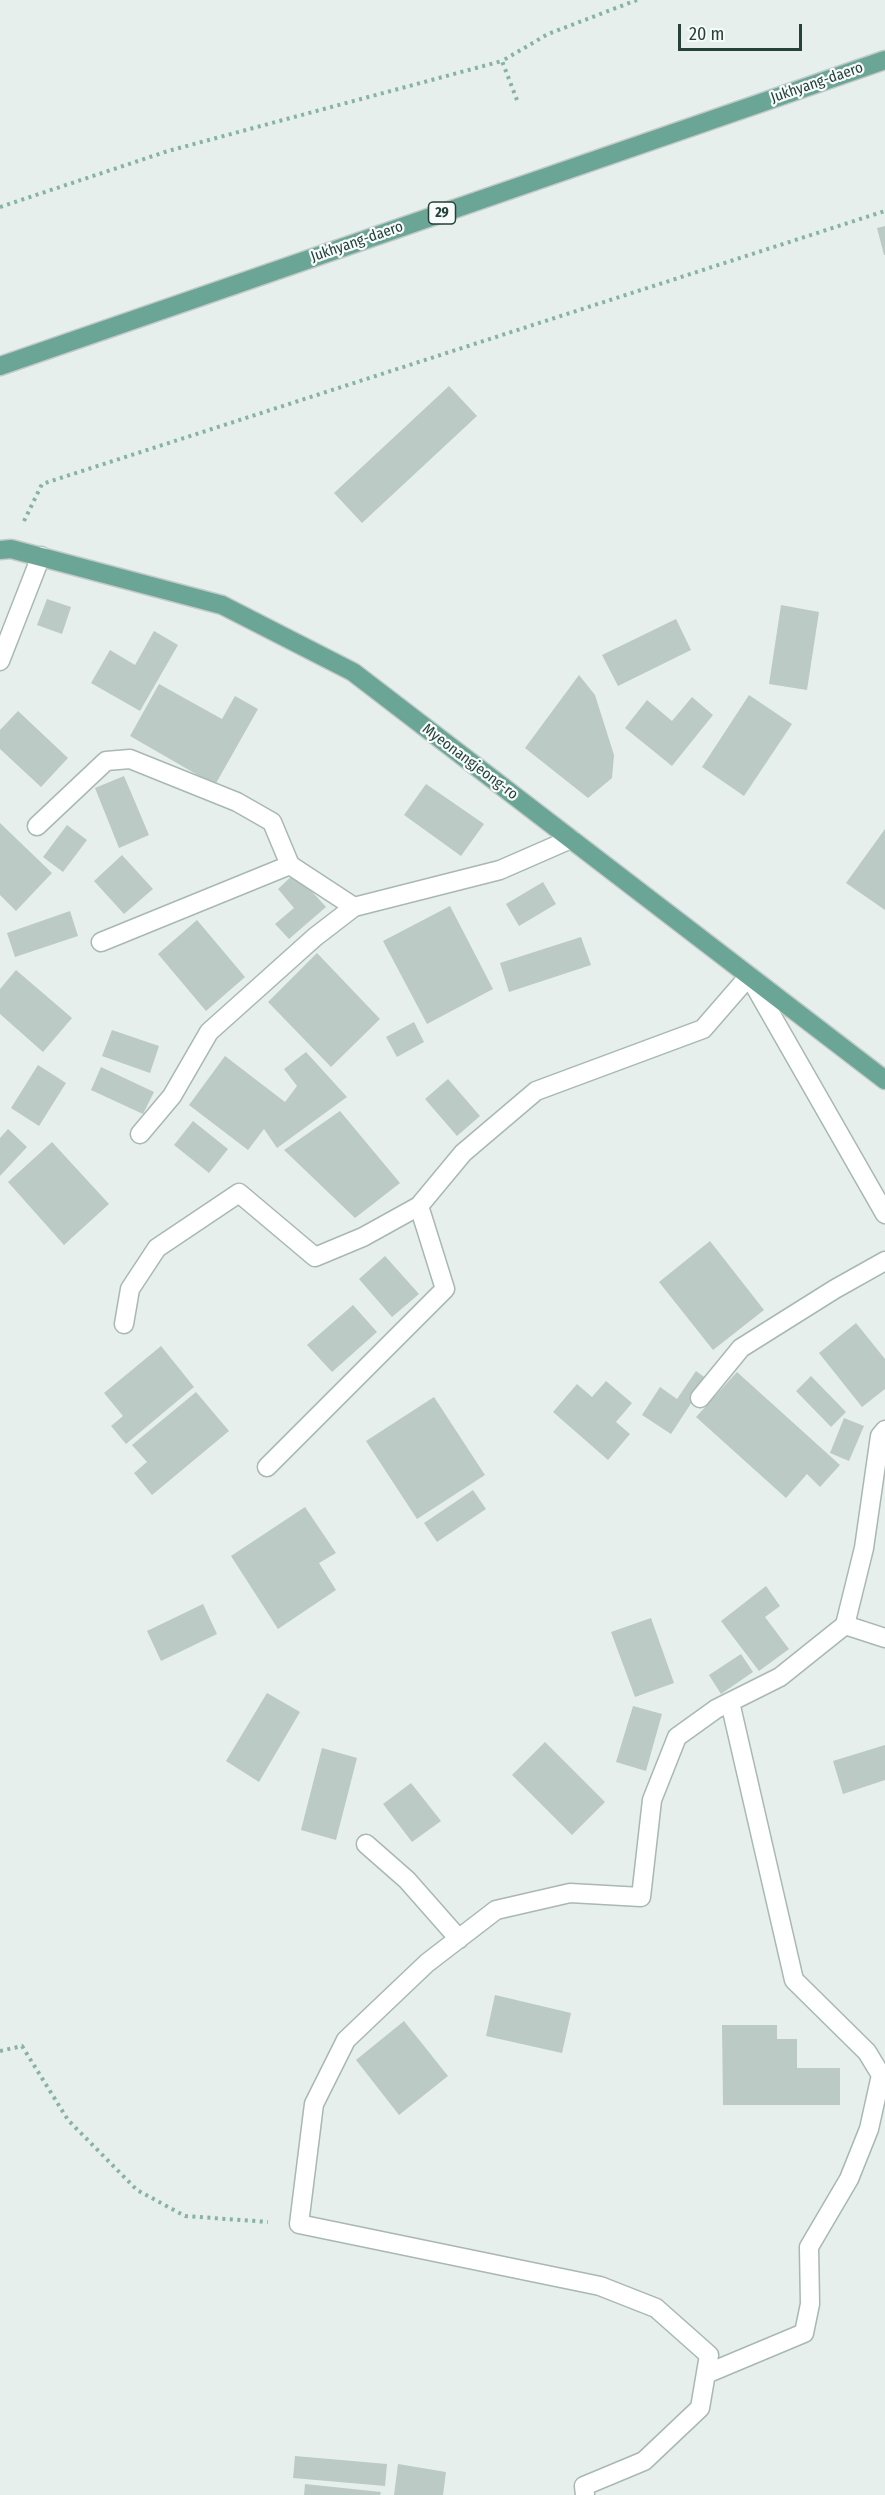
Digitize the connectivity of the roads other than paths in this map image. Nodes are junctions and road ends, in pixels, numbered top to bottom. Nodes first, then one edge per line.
1 (885, 60) edge
2 (0, 366) edge
3 (6, 550) edge
4 (41, 556) junction
5 (0, 662) edge
6 (37, 826) dead end
7 (571, 839) junction
8 (290, 865) junction
9 (354, 907) junction
10 (101, 942) dead end
11 (749, 976) junction
12 (885, 1080) edge
13 (140, 1134) dead end
14 (419, 1206) junction
15 (885, 1214) edge
16 (885, 1261) edge
17 (124, 1324) dead end
18 (700, 1398) dead end
19 (885, 1430) edge
20 (267, 1467) dead end
21 (845, 1625) junction
22 (885, 1638) edge
23 (730, 1702) junction
24 (366, 1844) dead end
25 (459, 1939) junction
26 (706, 2374) junction
27 (585, 2495) edge

1 - 2 main road, Jukhyang-daero / 29
3 - 4 main road, Myeonangjeong-ro
4 - 5 street
4 - 7 main road, Myeonangjeong-ro
6 - 8 street
7 - 9 street
7 - 11 main road, Myeonangjeong-ro
8 - 9 street
8 - 10 street
9 - 13 street
11 - 12 main road, Myeonangjeong-ro
11 - 14 street
11 - 15 street
14 - 17 street
14 - 20 street
16 - 18 street
19 - 21 street
21 - 22 street
21 - 23 street
23 - 25 street
23 - 26 street
24 - 25 street
25 - 26 street
26 - 27 street

